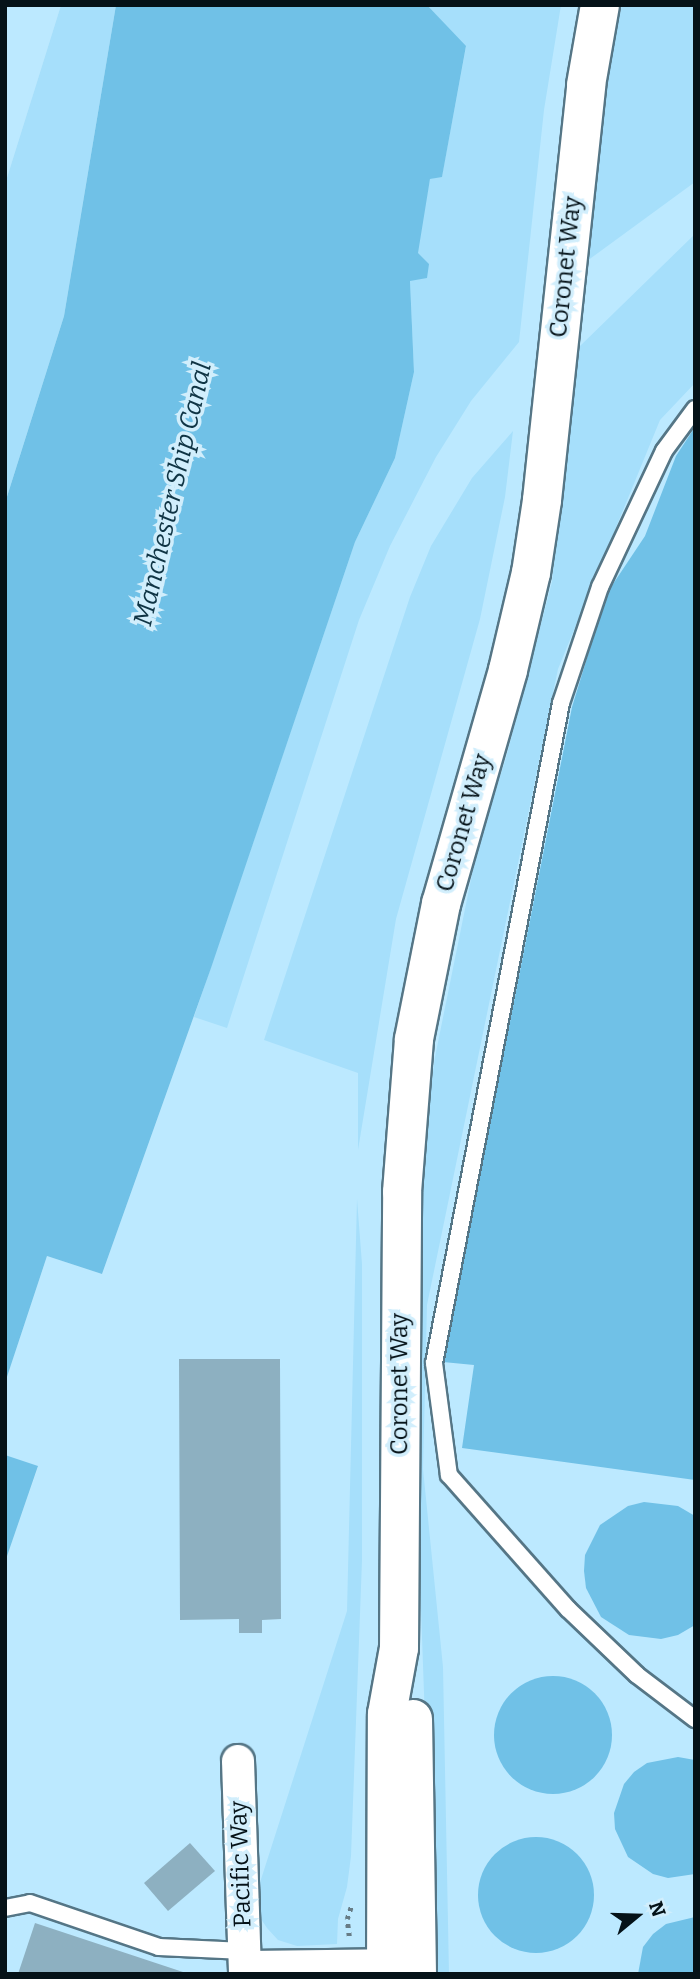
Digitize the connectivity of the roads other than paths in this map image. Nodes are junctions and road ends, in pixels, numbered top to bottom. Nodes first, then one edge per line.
1 (600, 5) edge
2 (695, 409) edge
3 (695, 1719) edge
4 (238, 1761) dead end
5 (5, 1908) edge
6 (245, 1964) edge
7 (401, 1969) edge

1 - 7 street, Coronet Way
2 - 3 lane
4 - 6 street, Pacific Way
5 - 6 lane
6 - 7 street

